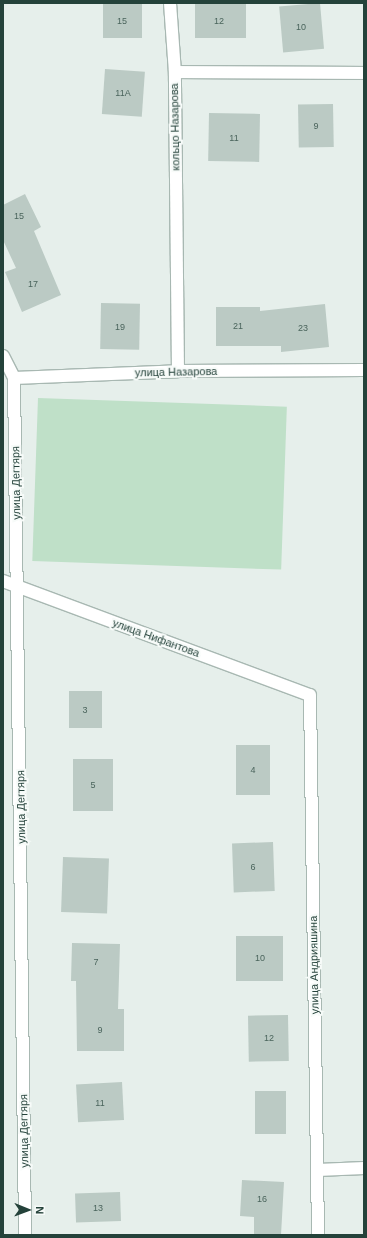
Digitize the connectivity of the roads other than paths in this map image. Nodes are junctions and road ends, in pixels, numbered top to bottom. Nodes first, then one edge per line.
1 (170, 3) edge
2 (175, 72) junction
3 (364, 73) edge
4 (3, 356) edge
5 (364, 370) edge
6 (178, 371) junction
7 (14, 378) junction
8 (3, 580) edge
9 (18, 586) junction
10 (310, 695) joint
11 (364, 1168) edge
12 (318, 1170) junction
13 (26, 1235) edge
14 (318, 1235) edge

1 - 2 street
2 - 3 street, кольцо Назарова
2 - 6 street, кольцо Назарова
4 - 7 street
5 - 6 street, улица Назарова
6 - 7 street, улица Назарова
7 - 9 street, улица Дегтяря
8 - 9 street, улица Нифантова
9 - 10 street, улица Нифантова
9 - 13 street, улица Дегтяря
10 - 12 street, улица Андрияшина
11 - 12 street
12 - 14 street, улица Андрияшина

